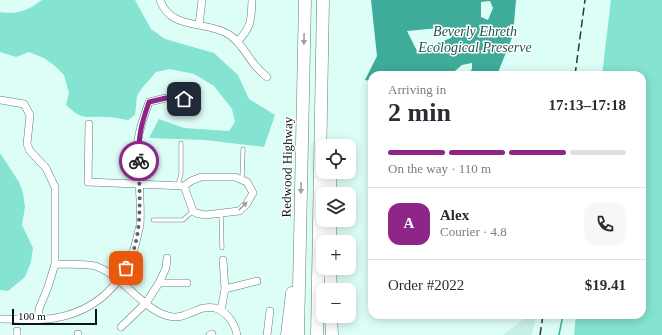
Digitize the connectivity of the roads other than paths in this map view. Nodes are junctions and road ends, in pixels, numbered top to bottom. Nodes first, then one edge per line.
1 (160, 0) edge
2 (202, 0) edge
3 (252, 0) edge
4 (305, 0) edge
5 (323, 0) edge
6 (199, 24) junction
7 (238, 41) junction
8 (267, 77) dead end
9 (0, 100) edge
10 (197, 108) dead end
11 (89, 124) dead end
12 (329, 139) edge
13 (181, 143) dead end
14 (244, 149) dead end
15 (242, 180) junction
16 (139, 184) junction
17 (180, 186) junction
18 (193, 211) junction
19 (221, 213) junction
20 (153, 220) dead end
21 (222, 248) dead end
22 (167, 258) dead end
23 (223, 260) dead end
24 (55, 264) junction
25 (299, 271) junction
26 (119, 280) junction
27 (257, 280) dead end
28 (159, 283) junction
29 (187, 283) dead end
30 (225, 289) junction
31 (146, 303) junction
32 (221, 310) junction
33 (270, 311) dead end
34 (0, 319) edge
35 (38, 319) junction
36 (332, 323) edge
37 (121, 326) dead end
38 (237, 335) edge
39 (266, 335) edge
40 (287, 335) edge
41 (298, 335) edge
42 (317, 335) edge
43 (332, 335) edge

1 - 6 street
2 - 6 street
3 - 7 street
4 -> 25 highway, Redwood Highway
5 - 12 highway
5 - 42 highway
6 - 7 street
7 - 8 street
9 - 24 street
10 - 16 street
11 - 16 street
13 - 17 lane
14 - 15 lane
15 - 17 street
19 -> 15 street
16 - 17 street
16 - 26 street
17 - 18 street
18 - 19 street
18 - 20 lane
19 - 21 lane
22 - 28 street
23 - 30 street
24 - 26 street
24 - 35 street
25 - 40 highway
25 - 41 highway, Redwood Highway
26 - 31 street
26 - 35 street
27 - 30 street
28 - 29 street
28 - 31 street
30 - 32 street
31 - 32 street
31 - 37 street
32 - 38 street
33 - 39 street
34 - 35 street
36 - 43 highway

